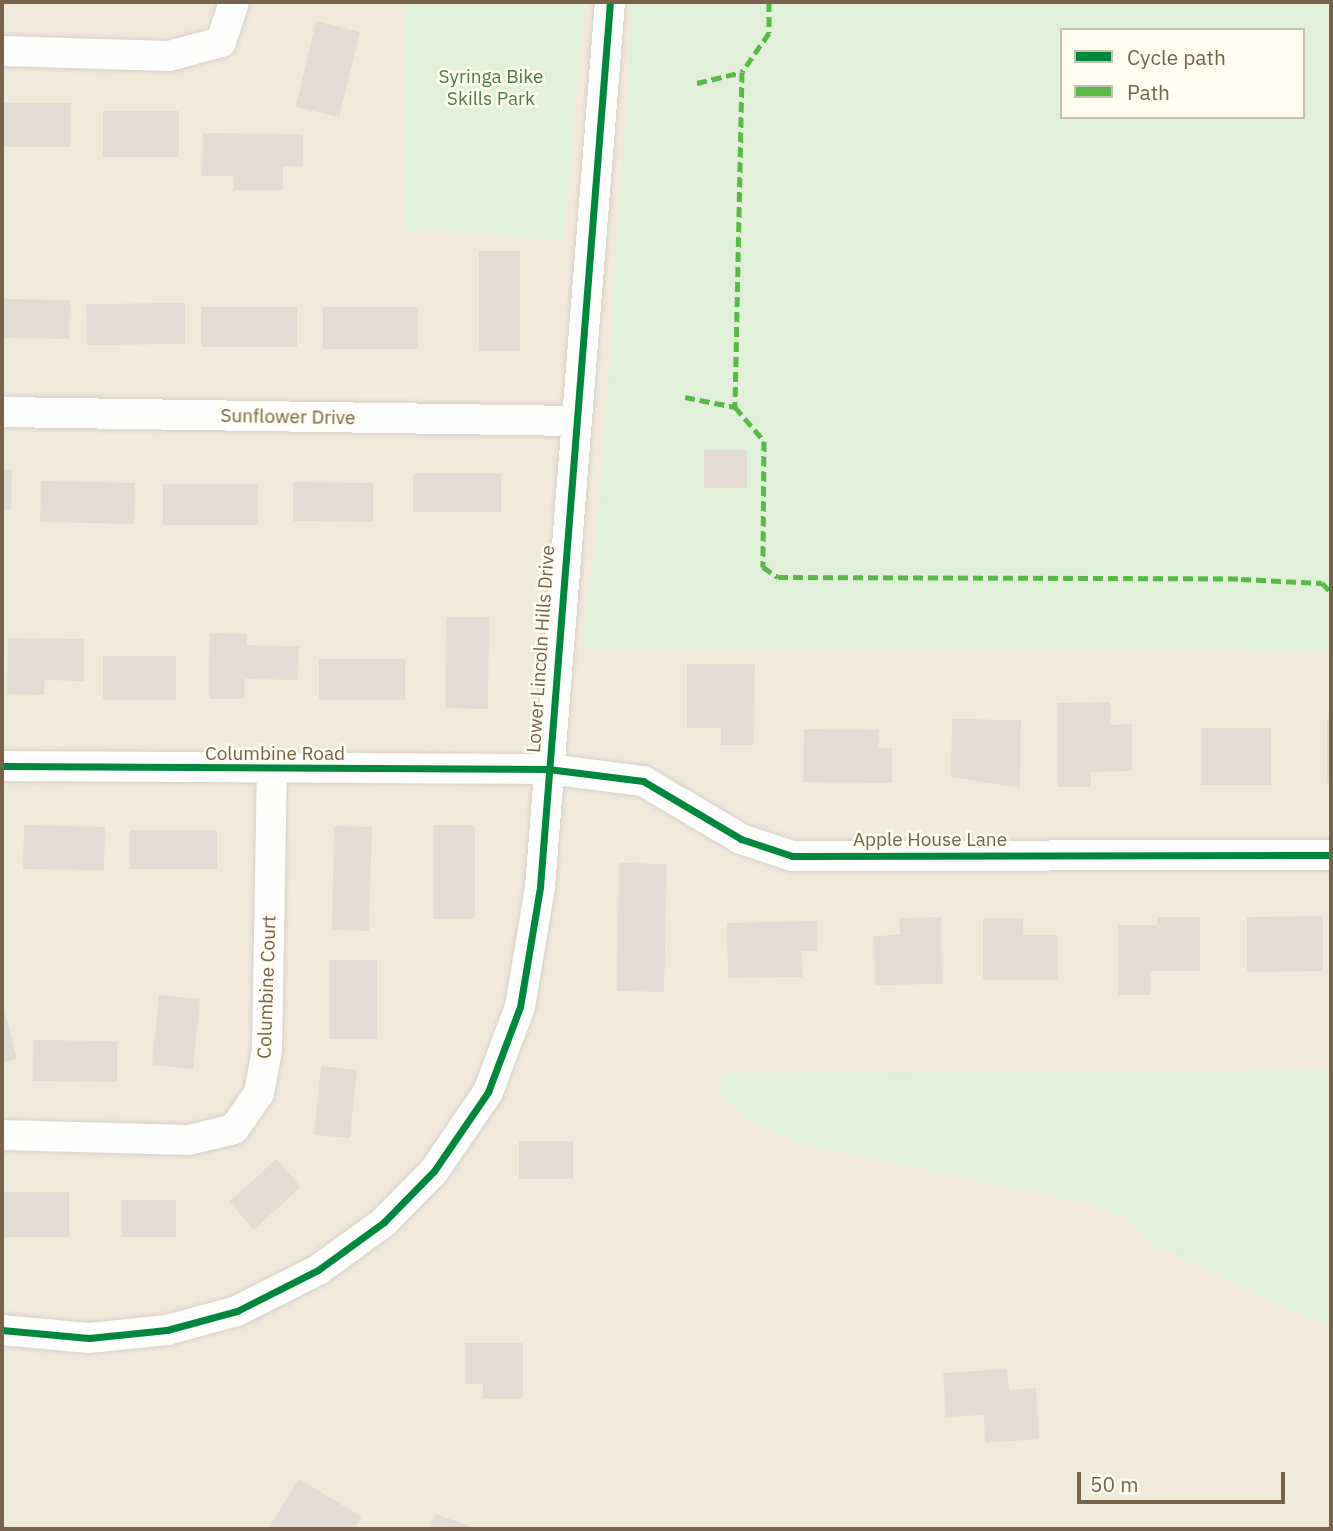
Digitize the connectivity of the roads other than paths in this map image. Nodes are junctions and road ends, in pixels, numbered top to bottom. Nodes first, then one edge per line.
1 (234, 2) edge
2 (610, 2) edge
3 (2, 51) edge
4 (2, 412) edge
5 (574, 421) junction
6 (2, 766) edge
7 (548, 769) junction
8 (272, 771) junction
9 (1331, 855) edge
10 (2, 1135) edge
11 (2, 1331) edge

1 - 3 street
2 - 5 street, Lower Lincoln Hills Drive
4 - 5 street, Sunflower Drive
5 - 7 street, Lower Lincoln Hills Drive
6 - 8 street, Columbine Road
7 - 8 street, Columbine Road
7 - 9 street, Apple House Lane
7 - 11 street, Lower Lincoln Hills Drive
8 - 10 street, Columbine Court

